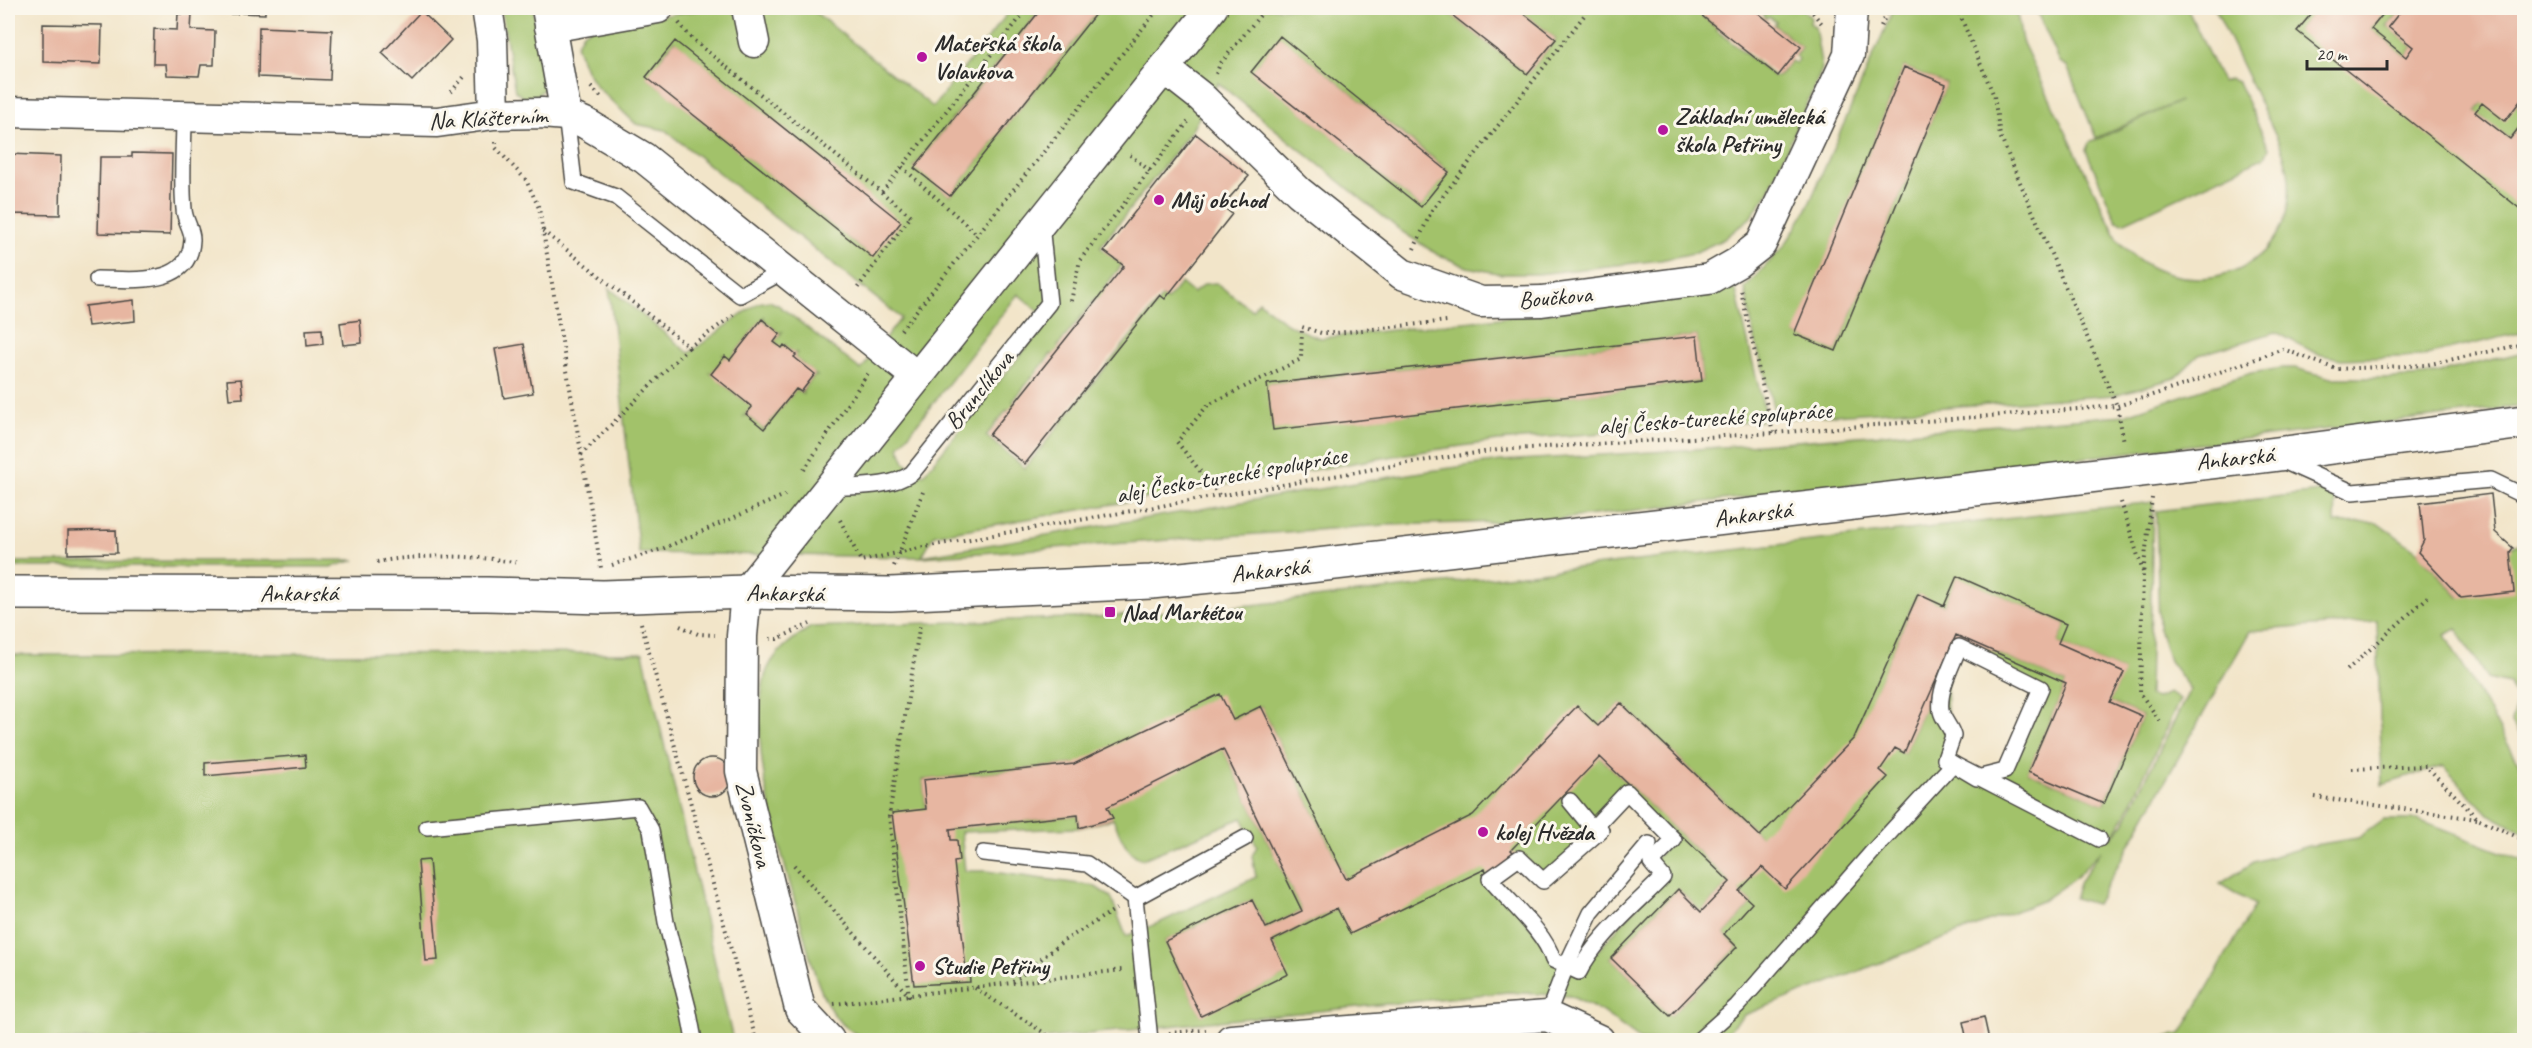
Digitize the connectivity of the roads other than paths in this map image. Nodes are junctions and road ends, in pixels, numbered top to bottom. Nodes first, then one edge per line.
1 (487, 8) edge
2 (747, 8) edge
3 (1212, 8) edge
4 (1852, 8) edge
5 (668, 14) edge
6 (548, 17) edge
7 (754, 42) dead end
8 (1164, 68) junction
9 (8, 112) edge
10 (494, 114) junction
11 (183, 116) junction
12 (566, 116) junction
13 (1041, 221) junction
14 (784, 271) junction
15 (97, 279) dead end
16 (917, 377) junction
17 (2524, 422) edge
18 (2270, 455) junction
19 (828, 489) junction
20 (2524, 496) edge
21 (746, 592) junction
22 (8, 593) edge
23 (1953, 764) junction
24 (1977, 778) junction
25 (1570, 801) dead end
26 (427, 827) dead end
27 (1597, 834) junction
28 (1245, 838) dead end
29 (2099, 839) dead end
30 (1649, 844) dead end
31 (983, 853) dead end
32 (1135, 898) junction
33 (1566, 966) junction
34 (1547, 1016) junction
35 (694, 1041) edge
36 (829, 1041) edge
37 (1150, 1041) edge
38 (1232, 1041) edge
39 (1599, 1041) edge
40 (1699, 1041) edge

1 - 10 street
2 - 7 street
3 - 8 street
4 - 8 street, Boučkova
5 - 6 street
6 - 12 street
8 - 13 street
9 - 11 street, Na Klášterním
10 - 11 street, Na Klášterním
10 - 12 street, Na Klášterním
11 - 15 lane
12 - 14 street, Na Klášterním
12 - 14 lane
13 - 16 street
13 - 19 lane, Brunclíkova
14 - 16 street, Na Klášterním
16 - 19 street
17 - 18 street, Ankarská
18 - 20 lane
18 - 21 street, Ankarská
19 - 21 street
21 - 22 street, Ankarská
21 - 36 street, Zvoníčkova
23 - 24 lane
23 - 24 lane
23 - 40 lane
24 - 29 lane
25 - 27 lane
26 - 35 lane
27 - 33 lane
27 - 33 lane
28 - 32 lane
30 - 33 lane
31 - 32 lane
32 - 37 lane
33 - 34 lane
34 - 38 street
34 - 39 street

